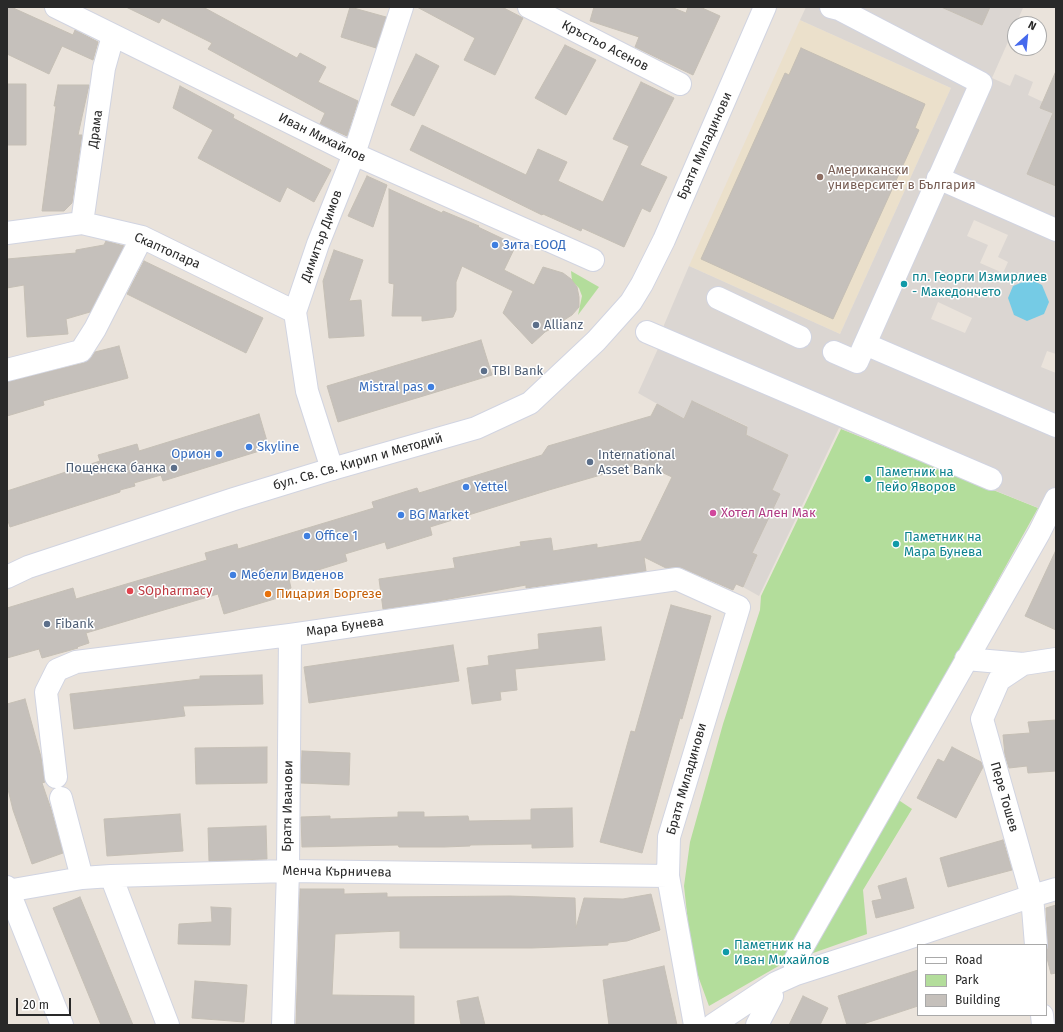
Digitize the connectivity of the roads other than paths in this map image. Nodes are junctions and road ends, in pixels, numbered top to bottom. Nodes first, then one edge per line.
1 (56, 7) edge
2 (402, 7) edge
3 (529, 7) edge
4 (765, 7) edge
5 (831, 7) edge
6 (113, 36) junction
7 (680, 84) dead end
8 (354, 154) junction
9 (938, 178) junction
10 (82, 223) junction
11 (1056, 230) edge
12 (7, 233) edge
13 (142, 237) junction
14 (593, 260) dead end
15 (642, 284) joint
16 (718, 298) dead end
17 (295, 312) junction
18 (647, 332) dead end
19 (800, 337) dead end
20 (865, 344) junction
21 (834, 352) dead end
22 (7, 370) edge
23 (1056, 426) edge
24 (332, 469) junction
25 (991, 479) dead end
26 (1056, 499) edge
27 (17, 568) edge
28 (7, 577) edge
29 (739, 606) joint
30 (290, 635) junction
31 (966, 659) junction
32 (1056, 660) edge
33 (1023, 664) junction
34 (288, 871) junction
35 (111, 876) junction
36 (668, 876) junction
37 (82, 878) junction
38 (1056, 889) edge
39 (8, 890) edge
40 (1032, 896) junction
41 (1036, 944) edge
42 (801, 968) junction
43 (772, 996) dead end
44 (62, 1025) edge
45 (168, 1025) edge
46 (283, 1025) edge
47 (695, 1025) edge
48 (713, 1025) edge
49 (757, 1025) edge

1 - 6 street, Иван Михайлов
2 - 8 street, Димитър Димов
3 - 7 street, Кръстьо Асенов
4 - 15 street, Братя Миладинови
5 - 9 street
6 - 8 street, Иван Михайлов
6 - 10 street, Драма
8 - 14 street, Иван Михайлов
8 - 17 street, Димитър Димов
9 - 11 street
9 - 20 street
10 - 12 street, Скаптопара
10 - 13 street, Скаптопара
13 - 17 street, Скаптопара
13 - 22 street
15 - 24 street, бул. Св. Св. Кирил и Методий
16 - 19 street
17 - 24 street, Димитър Димов
18 - 25 street
20 - 21 street
20 - 23 street
24 - 27 street, бул. Св. Св. Кирил и Методий
26 - 31 street
27 - 28 street, бул. Св. Св. Кирил и Методий
29 - 30 street, Мара Бунева
29 - 36 street, Братя Миладинови
30 - 34 street, Братя Иванови
30 - 37 street, Мара Бунева
31 - 33 street
31 - 42 street
32 - 33 street
33 - 40 street, Пере Тошев
34 - 35 street, Менча Кърничева
34 - 36 street, Менча Кърничева
34 - 46 street, Братя Иванови
35 - 37 street, Менча Кърничева
35 - 45 street
36 - 47 street, Братя Миладинови
37 - 39 street, Менча Кърничева
38 - 40 street
39 - 44 street
40 - 41 street, Пере Тошев
40 - 42 street
42 - 48 street
43 - 49 street

